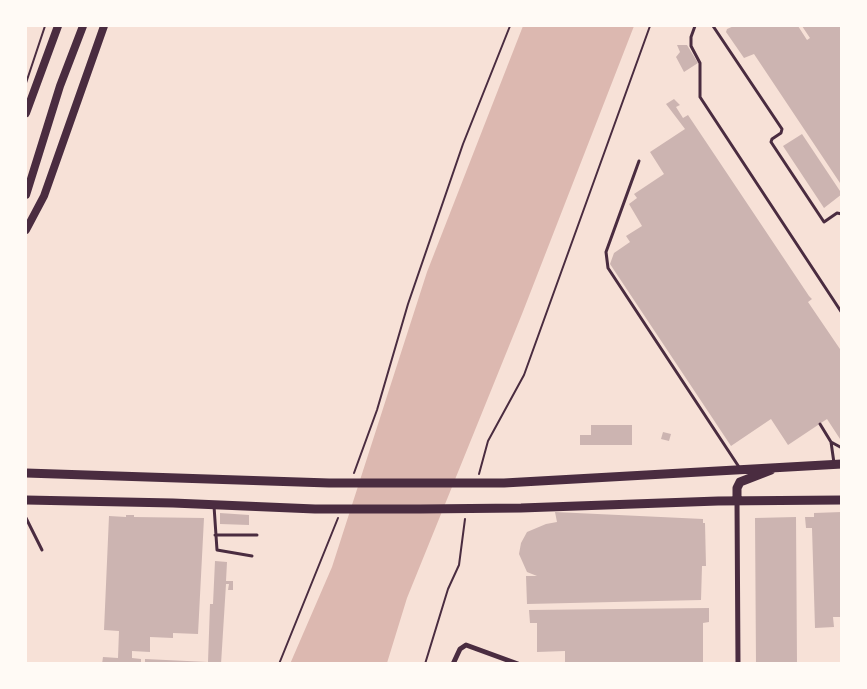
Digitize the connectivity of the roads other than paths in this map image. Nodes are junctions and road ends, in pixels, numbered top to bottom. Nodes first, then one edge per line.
1 (58, 26) edge
2 (83, 26) edge
3 (105, 26) edge
4 (695, 26) edge
5 (713, 26) edge
6 (26, 113) edge
7 (639, 161) dead end
8 (26, 193) edge
9 (842, 214) edge
10 (26, 230) edge
11 (842, 313) edge
12 (820, 424) dead end
13 (831, 442) junction
14 (842, 448) edge
15 (838, 464) edge
16 (782, 466) junction
17 (740, 469) junction
18 (26, 473) edge
19 (26, 500) edge
20 (842, 500) edge
21 (737, 501) junction
22 (214, 504) junction
23 (26, 518) edge
24 (215, 535) junction
25 (257, 535) dead end
26 (42, 550) dead end
27 (252, 556) dead end
28 (453, 663) edge
29 (518, 663) edge
30 (738, 663) edge

1 - 6 main road
2 - 8 main road
3 - 10 main road
4 - 11 lane
5 - 9 lane
7 - 17 lane
12 - 13 lane
13 - 14 lane
13 - 15 lane
15 - 16 main road
16 - 17 main road
16 - 21 main road
17 - 18 main road
19 - 22 main road
20 - 21 main road
21 - 22 main road
21 - 30 street
22 - 24 lane
23 - 26 lane
24 - 25 lane
24 - 27 lane
28 - 29 street

